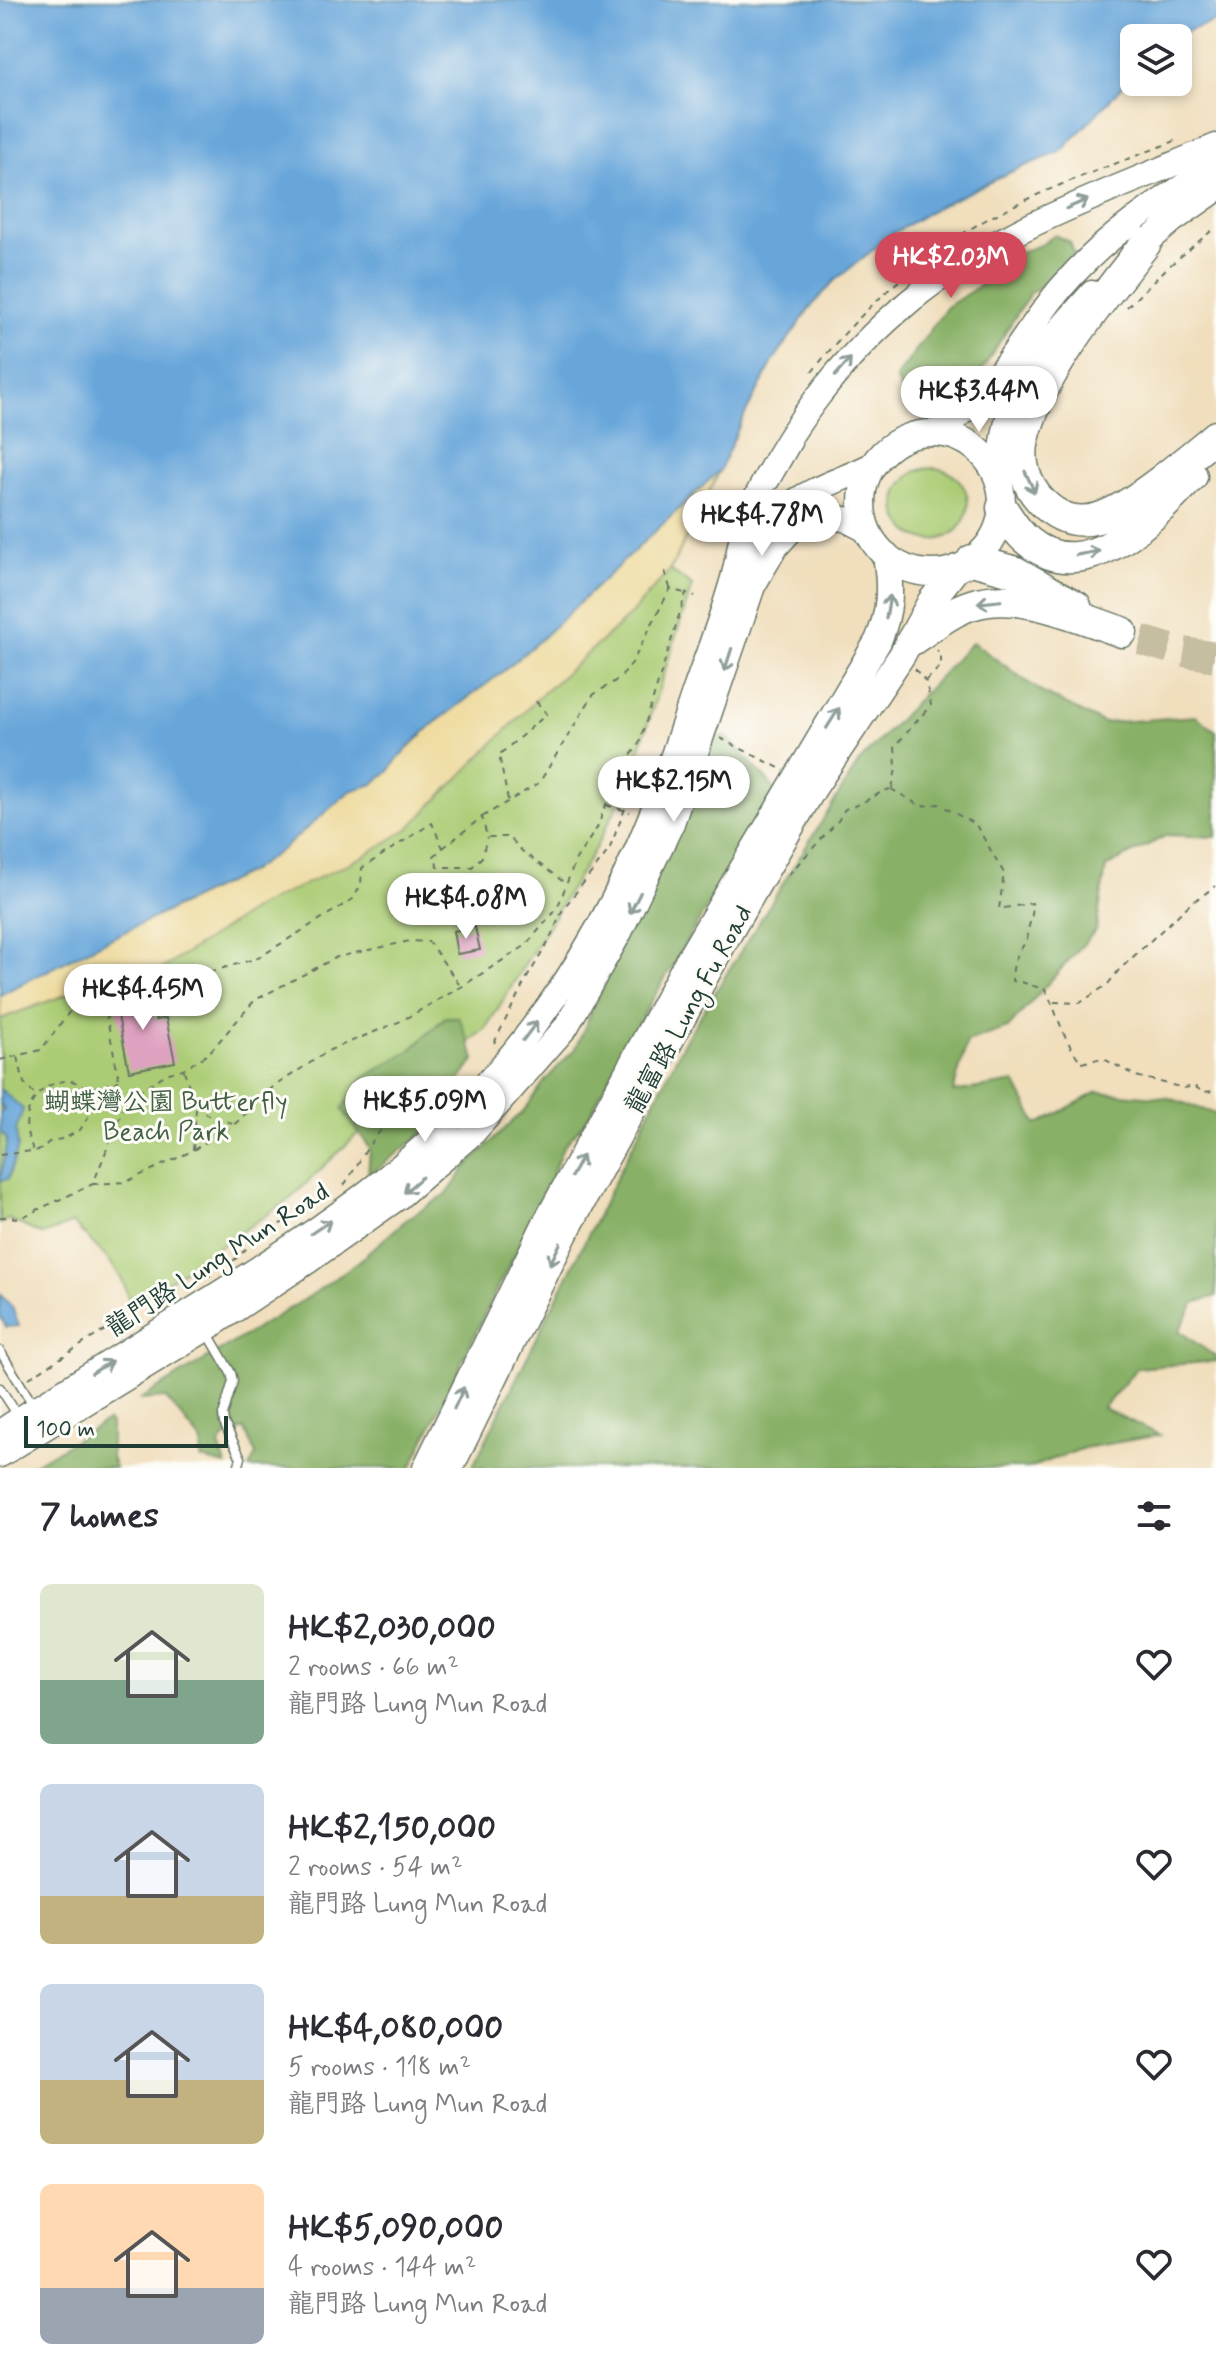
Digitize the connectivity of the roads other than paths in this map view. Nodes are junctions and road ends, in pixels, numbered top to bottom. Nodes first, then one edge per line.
1 (1216, 146) edge
2 (1216, 166) edge
3 (1216, 190) edge
4 (1146, 243) junction
5 (932, 434) junction
6 (1216, 436) edge
7 (1216, 449) edge
8 (876, 463) junction
9 (1002, 501) junction
10 (868, 531) junction
11 (886, 555) junction
12 (965, 564) junction
13 (743, 583) junction
14 (924, 644) junction
15 (206, 1329) junction
16 (0, 1351) edge
17 (0, 1388) edge
18 (27, 1423) edge
19 (0, 1455) edge
20 (238, 1468) edge
21 (426, 1468) edge
22 (450, 1468) edge

13 -> 1 main road, 龍門路 Lung Mun Road
2 - 5 main road
3 - 4 main road, 龍富路 Lung Fu Road
4 -> 6 highway
4 - 9 main road, 龍富路 Lung Fu Road
5 - 8 main road
5 - 9 main road
9 -> 7 highway
8 - 10 main road
8 - 13 main road
9 - 12 main road, 龍富路 Lung Fu Road
10 - 11 main road
10 - 13 main road
11 - 12 main road
21 -> 11 main road, 龍富路 Lung Fu Road
12 - 14 main road, 龍富路 Lung Fu Road
12 -> 14 highway
13 -> 15 main road, 龍門路 Lung Mun Road
18 -> 13 main road, 龍門路 Lung Mun Road
14 -> 22 main road, 龍富路 Lung Fu Road
15 - 18 main road, 龍門路 Lung Mun Road
15 - 20 lane
16 - 18 lane
17 - 18 lane
18 - 19 main road, 龍門路 Lung Mun Road

